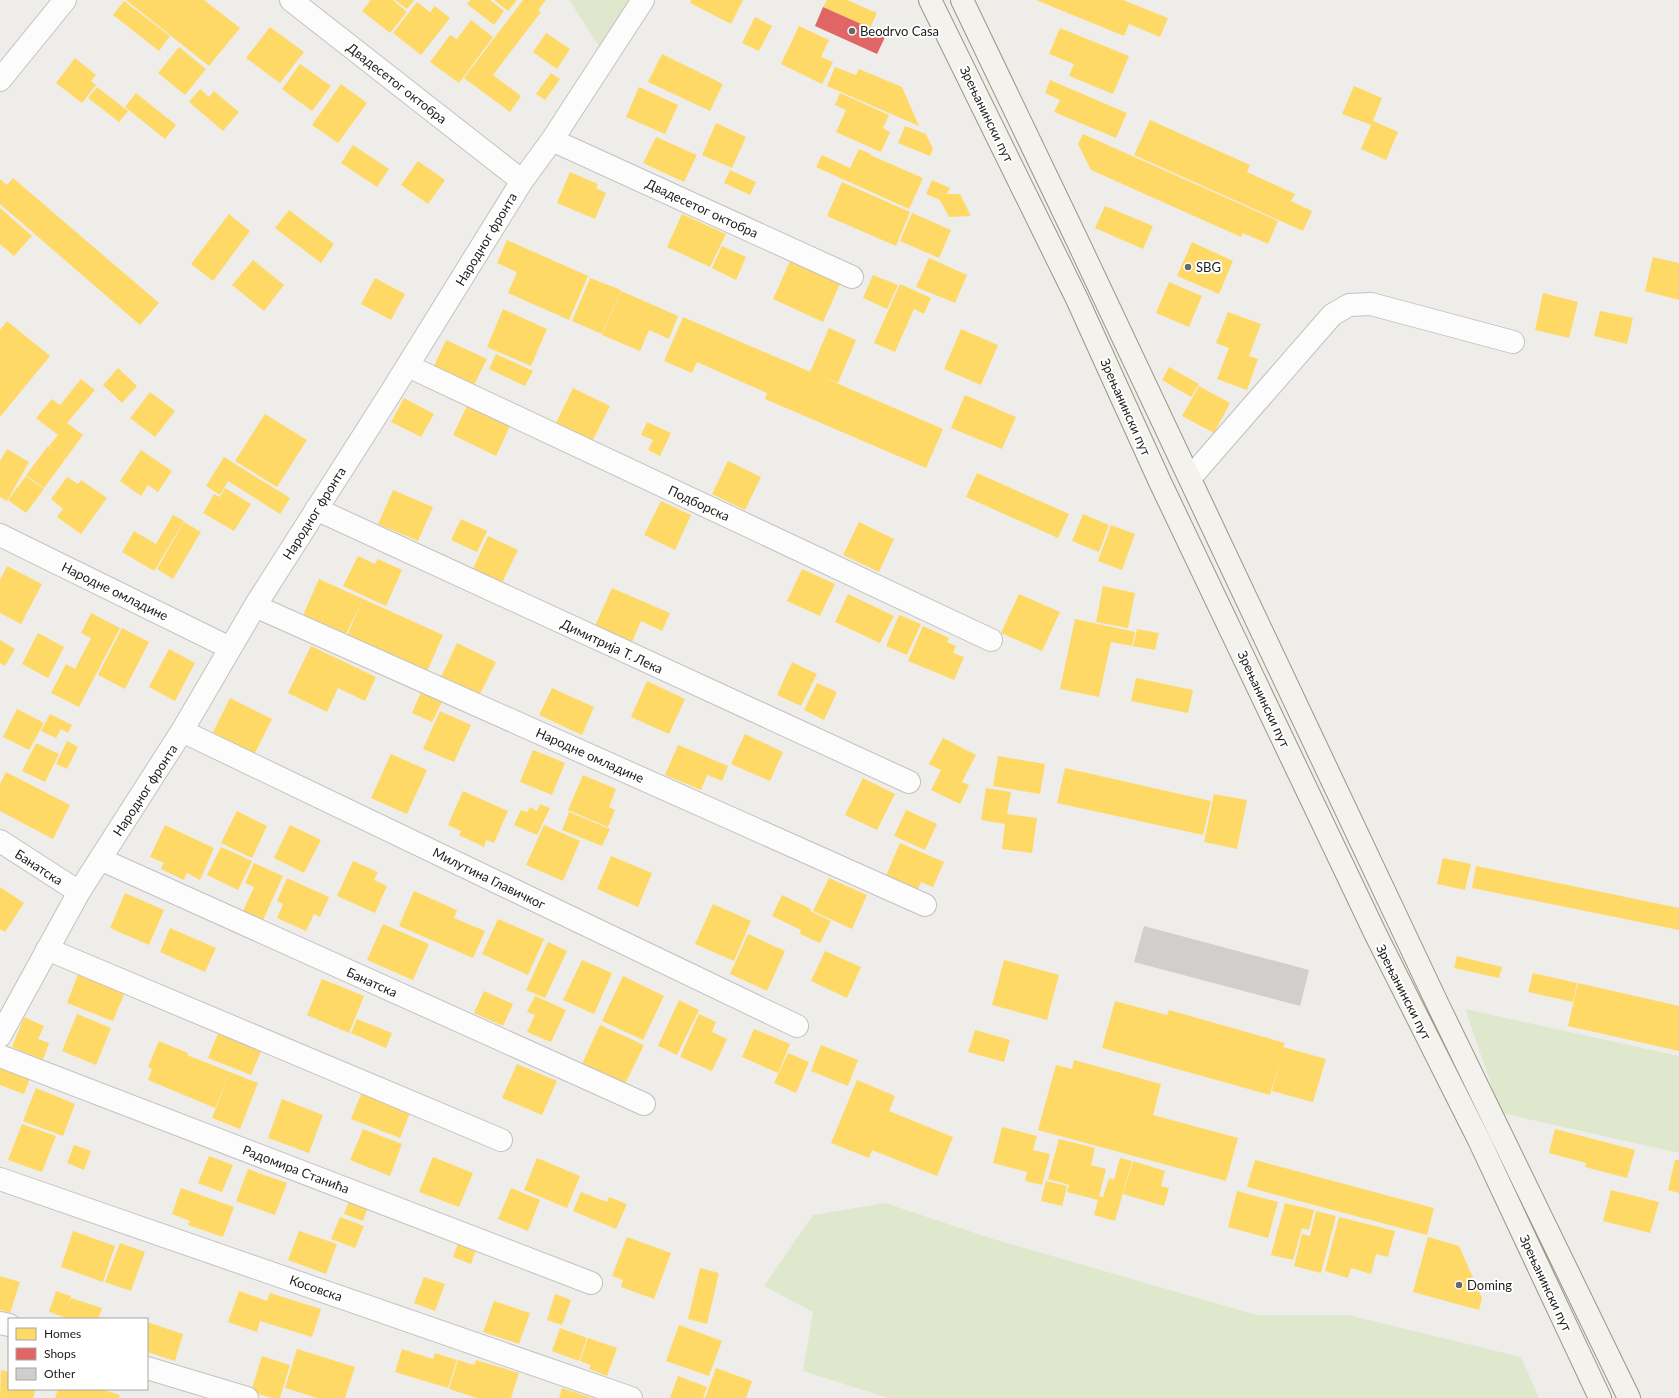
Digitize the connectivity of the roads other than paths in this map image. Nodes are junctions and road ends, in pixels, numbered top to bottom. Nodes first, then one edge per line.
1 (65, 0) edge
2 (291, 0) edge
3 (643, 0) edge
4 (930, 0) edge
5 (962, 0) edge
6 (0, 80) edge
7 (552, 140) junction
8 (522, 181) junction
9 (852, 277) dead end
10 (1512, 342) dead end
11 (408, 366) junction
12 (1190, 478) junction
13 (316, 509) junction
14 (0, 535) edge
15 (255, 606) junction
16 (991, 640) dead end
17 (230, 648) junction
18 (182, 731) junction
19 (909, 782) dead end
20 (0, 841) edge
21 (100, 859) junction
22 (79, 892) junction
23 (925, 905) dead end
24 (47, 949) junction
25 (797, 1026) dead end
26 (0, 1036) edge
27 (0, 1056) edge
28 (644, 1104) dead end
29 (501, 1140) dead end
30 (0, 1179) edge
31 (591, 1283) dead end
32 (148, 1368) edge
33 (247, 1398) edge
34 (631, 1398) edge
35 (1600, 1398) edge
36 (1629, 1398) edge

1 - 6 street
2 - 8 street, Двадесетог октобра
3 - 7 street, Народног фронта
4 - 35 main road, Зрењанински пут
5 - 12 main road, Зрењанински пут
7 - 8 street, Народног фронта
7 - 9 street, Двадесетог октобра
8 - 11 street, Народног фронта
10 - 12 street
11 - 13 street, Народног фронта
11 - 16 street, Подборска
12 - 36 main road, Зрењанински пут
13 - 15 street, Народног фронта
13 - 19 street, Димитрија Т. Лека
14 - 17 street, Народне омладине
15 - 17 street, Народног фронта
15 - 23 street, Народне омладине
17 - 18 street, Народног фронта
18 - 21 street, Народног фронта
18 - 25 street, Милутина Главичког
20 - 22 street, Банатска
21 - 22 street, Народног фронта
21 - 28 street, Банатска
22 - 24 street, Народног фронта
24 - 26 street, Народног фронта
24 - 29 street
27 - 31 street, Радомира Станића
30 - 34 street, Косовска
32 - 33 street

